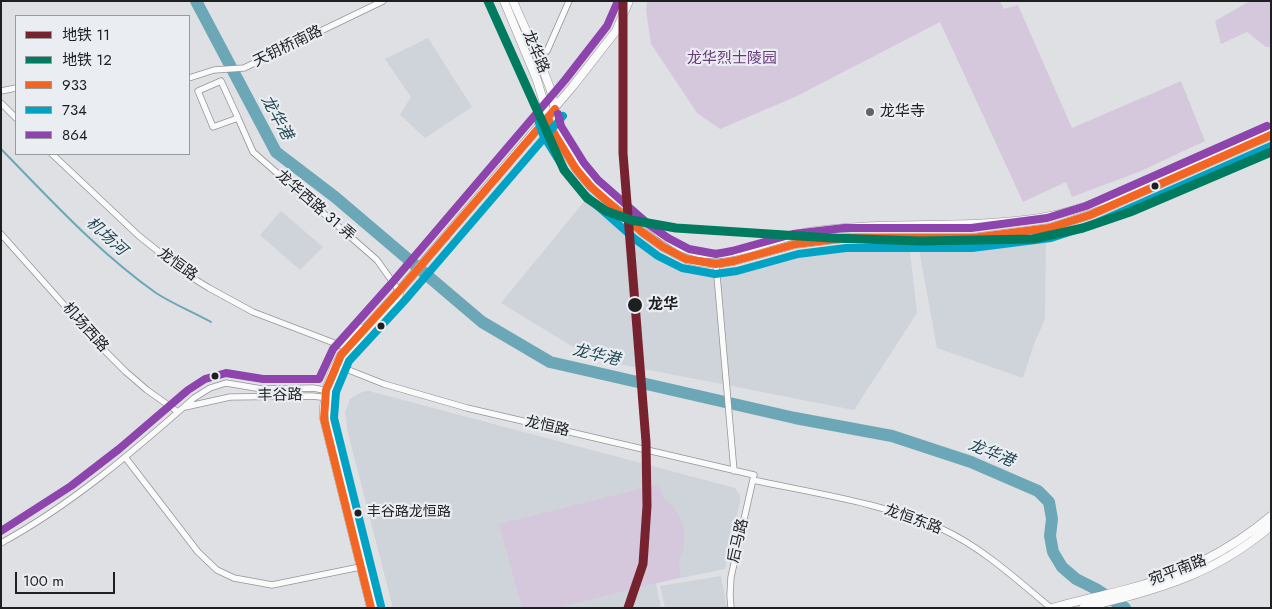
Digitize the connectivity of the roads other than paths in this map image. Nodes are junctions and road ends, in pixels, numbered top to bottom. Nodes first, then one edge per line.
1 (383, 1) edge
2 (504, 1) edge
3 (513, 1) edge
4 (569, 1) edge
5 (629, 1) edge
6 (547, 51) dead end
7 (190, 78) edge
8 (15, 88) edge
9 (1, 91) edge
10 (1, 103) edge
11 (555, 109) junction
12 (15, 117) edge
13 (548, 117) junction
14 (238, 118) junction
15 (1271, 126) edge
16 (1271, 135) edge
17 (53, 155) edge
18 (1, 234) edge
19 (716, 264) junction
20 (400, 291) junction
21 (351, 349) junction
22 (338, 369) junction
23 (329, 394) junction
24 (180, 410) junction
25 (125, 457) junction
26 (734, 471) junction
27 (754, 477) junction
28 (1271, 516) edge
29 (1271, 526) edge
30 (1, 543) edge
31 (360, 567) junction
32 (371, 608) edge
33 (379, 608) edge
34 (731, 608) edge
35 (1051, 608) edge
36 (1083, 608) edge

1 - 7 street, 天钥桥南路
2 - 13 main road, 龙华路
3 - 11 main road, 龙华路
4 - 6 street
5 - 11 main road
8 - 9 street
10 - 12 street
11 - 13 main road
11 - 15 main road, 龙华路
13 - 19 main road, 龙华路
13 - 20 main road
14 - 14 street, 龙华西路 31 弄
14 - 20 street, 龙华西路 31 弄
16 - 19 main road, 龙华路
17 - 21 street, 龙恒路
18 - 24 street, 机场西路
19 - 26 street
20 - 21 main road
20 - 21 main road
21 - 22 main road
22 - 23 main road
22 - 26 street, 龙恒路
23 - 24 street, 丰谷路
23 - 24 street, 丰谷路
23 - 31 main road
23 - 33 main road
24 - 25 street, 丰谷路
25 - 30 street, 丰谷路
25 - 31 street
26 - 27 street, 龙恒路
27 - 34 street, 后马路
27 - 35 street, 龙恒东路
28 - 35 main road, 宛平南路
29 - 36 main road, 宛平南路
31 - 32 main road

